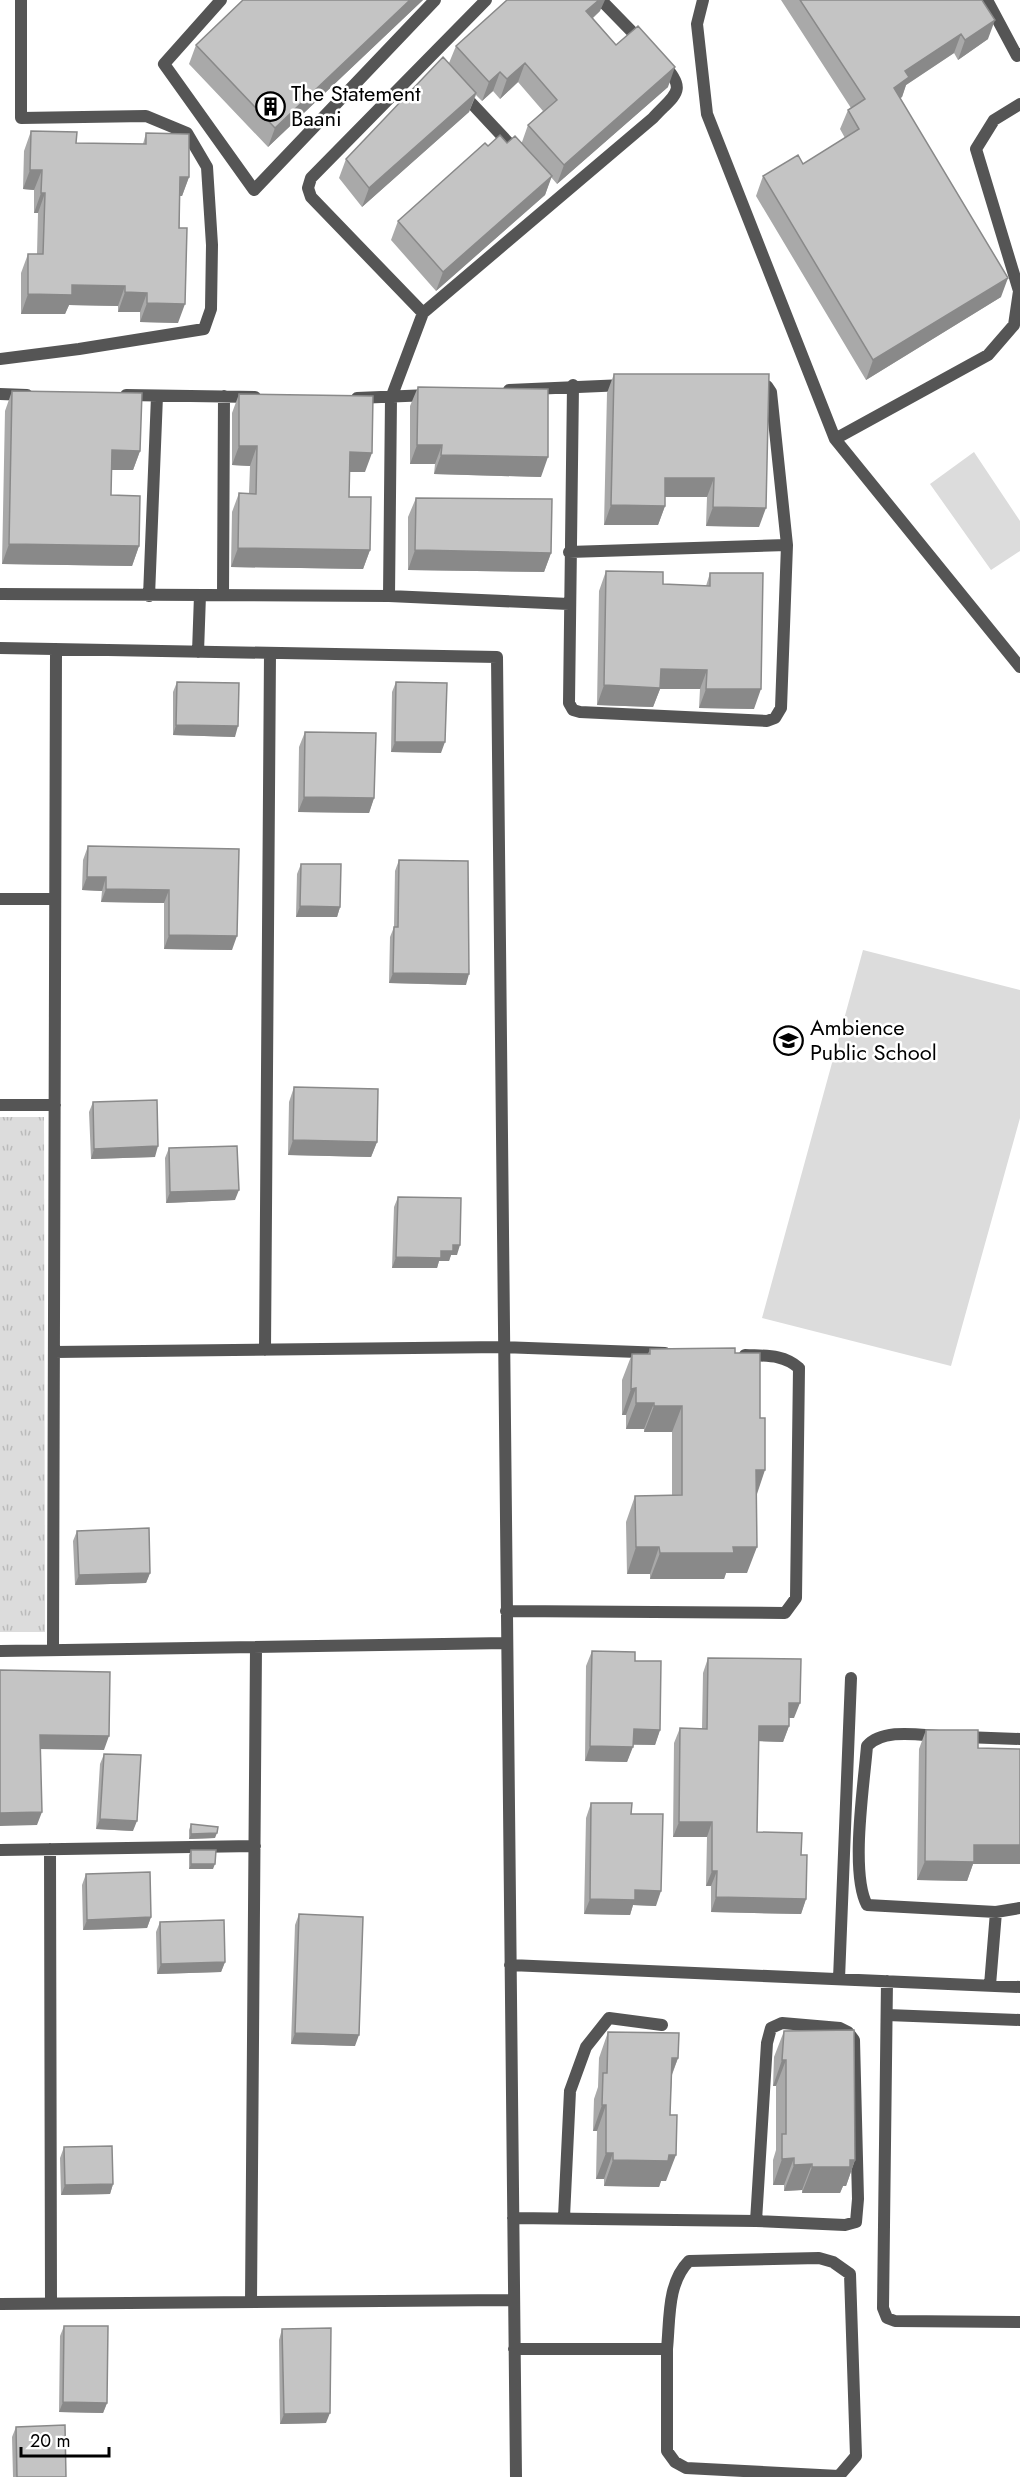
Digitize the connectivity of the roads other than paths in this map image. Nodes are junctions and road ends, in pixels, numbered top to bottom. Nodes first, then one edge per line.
1 (21, 0) edge
2 (221, 0) edge
3 (435, 0) edge
4 (486, 0) edge
5 (601, 0) edge
6 (703, 0) edge
7 (987, 0) edge
8 (1020, 54) edge
9 (454, 83) edge
10 (1020, 104) edge
11 (526, 162) edge
12 (423, 313) junction
13 (0, 359) edge
14 (746, 383) edge
15 (642, 384) edge
16 (573, 385) junction
17 (494, 391) edge
18 (0, 394) edge
19 (45, 395) edge
20 (112, 395) edge
21 (437, 395) edge
22 (157, 396) junction
23 (224, 396) junction
24 (272, 397) edge
25 (344, 398) edge
26 (391, 398) junction
27 (835, 439) junction
28 (787, 545) junction
29 (569, 552) junction
30 (0, 594) edge
31 (200, 595) junction
32 (223, 595) junction
33 (149, 596) junction
34 (388, 596) junction
35 (568, 604) junction
36 (0, 648) edge
37 (56, 649) junction
38 (198, 652) junction
39 (270, 653) junction
40 (1020, 667) edge
41 (0, 899) edge
42 (55, 899) junction
43 (0, 1105) edge
44 (55, 1105) junction
45 (504, 1347) junction
46 (265, 1350) junction
47 (54, 1352) junction
48 (673, 1353) edge
49 (732, 1355) edge
50 (506, 1611) junction
51 (507, 1643) junction
52 (256, 1647) junction
53 (0, 1650) edge
54 (53, 1650) junction
55 (851, 1678) dead end
56 (1020, 1739) edge
57 (255, 1846) junction
58 (50, 1849) junction
59 (0, 1850) edge
60 (1020, 1908) edge
61 (996, 1912) junction
62 (510, 1965) junction
63 (839, 1979) junction
64 (887, 1981) junction
65 (990, 1986) junction
66 (1020, 1987) edge
67 (886, 2015) junction
68 (1020, 2020) edge
69 (662, 2025) dead end
70 (564, 2217) junction
71 (513, 2218) junction
72 (756, 2221) junction
73 (514, 2300) junction
74 (251, 2302) junction
75 (0, 2304) edge
76 (51, 2304) junction
77 (1020, 2322) edge
78 (514, 2349) junction
79 (666, 2349) junction
80 (516, 2477) edge

1 - 13 street
2 - 3 street
4 - 12 street
5 - 12 street
6 - 27 street
7 - 8 street
9 - 11 street
10 - 27 street
12 - 26 street
14 - 28 street
15 - 16 street
16 - 17 street
16 - 29 street
18 - 19 street
20 - 22 street
21 - 26 street
22 - 23 street
22 - 33 street
23 - 24 street
23 - 32 street
25 - 26 street
26 - 34 street
27 - 40 street
28 - 29 street
28 - 35 street
29 - 35 street
30 - 33 street
31 - 32 street
31 - 33 street
31 - 38 street
32 - 34 street
34 - 35 street
36 - 37 street
37 - 38 street
37 - 42 street
38 - 39 street
39 - 45 street
39 - 46 street
41 - 42 street
42 - 44 street
43 - 44 street
44 - 47 street
45 - 46 street
45 - 48 street
45 - 50 street
46 - 47 street
47 - 54 street
49 - 50 street
50 - 51 street
51 - 52 street
51 - 62 street
52 - 54 street
52 - 57 street
53 - 54 street
55 - 63 street
56 - 61 street
57 - 58 street
57 - 74 street
58 - 59 street
58 - 76 street
60 - 61 street
61 - 65 street
62 - 63 street
62 - 71 street
63 - 64 street
64 - 65 street
64 - 67 street
65 - 66 street
67 - 68 street
67 - 77 street
69 - 70 street
70 - 71 street
70 - 72 street
71 - 73 street
72 - 72 street
73 - 74 street
73 - 78 street
74 - 76 street
75 - 76 street
78 - 79 street
78 - 80 street
79 - 79 street

